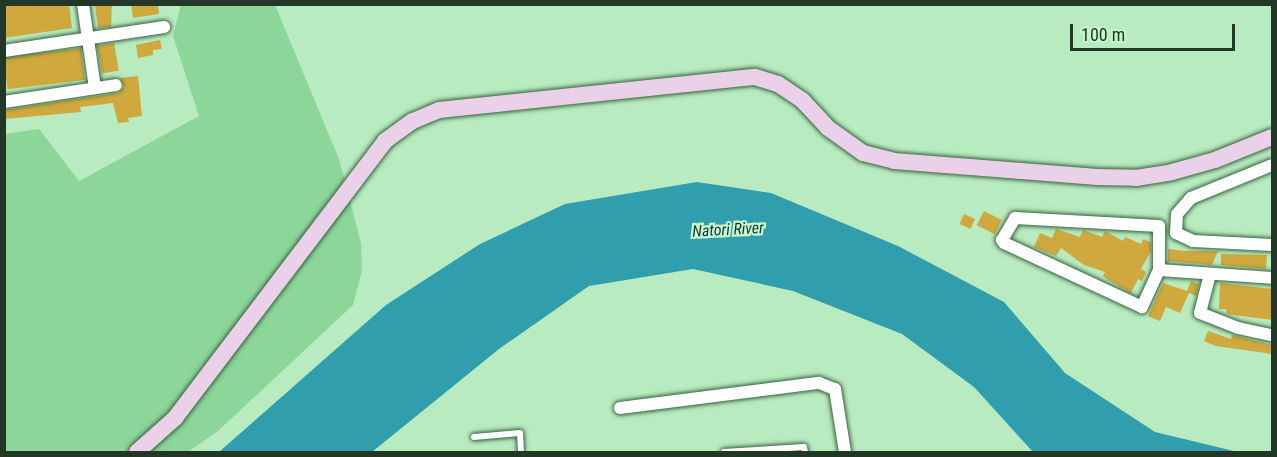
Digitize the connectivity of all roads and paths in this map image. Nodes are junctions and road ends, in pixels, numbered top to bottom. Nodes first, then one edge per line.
1 (83, 4) edge
2 (164, 27) dead end
3 (88, 39) junction
4 (4, 51) edge
5 (117, 85) dead end
6 (95, 88) junction
7 (4, 102) edge
8 (1272, 137) edge
9 (1272, 165) edge
10 (1272, 245) edge
11 (1159, 270) junction
12 (1210, 274) junction
13 (1272, 278) edge
14 (1272, 335) edge
15 (620, 408) dead end
16 (474, 437) dead end
17 (791, 450) edge
18 (137, 453) edge
19 (521, 453) edge
20 (724, 453) edge
21 (805, 453) edge
22 (845, 453) edge

1 - 3 street
2 - 3 street
3 - 4 street
3 - 6 street
5 - 6 street
6 - 7 street
8 - 18 street
9 - 10 street
11 - 11 street
11 - 12 street
12 - 13 street
12 - 14 street
15 - 22 street
16 - 19 lane
17 - 20 lane
17 - 21 lane

